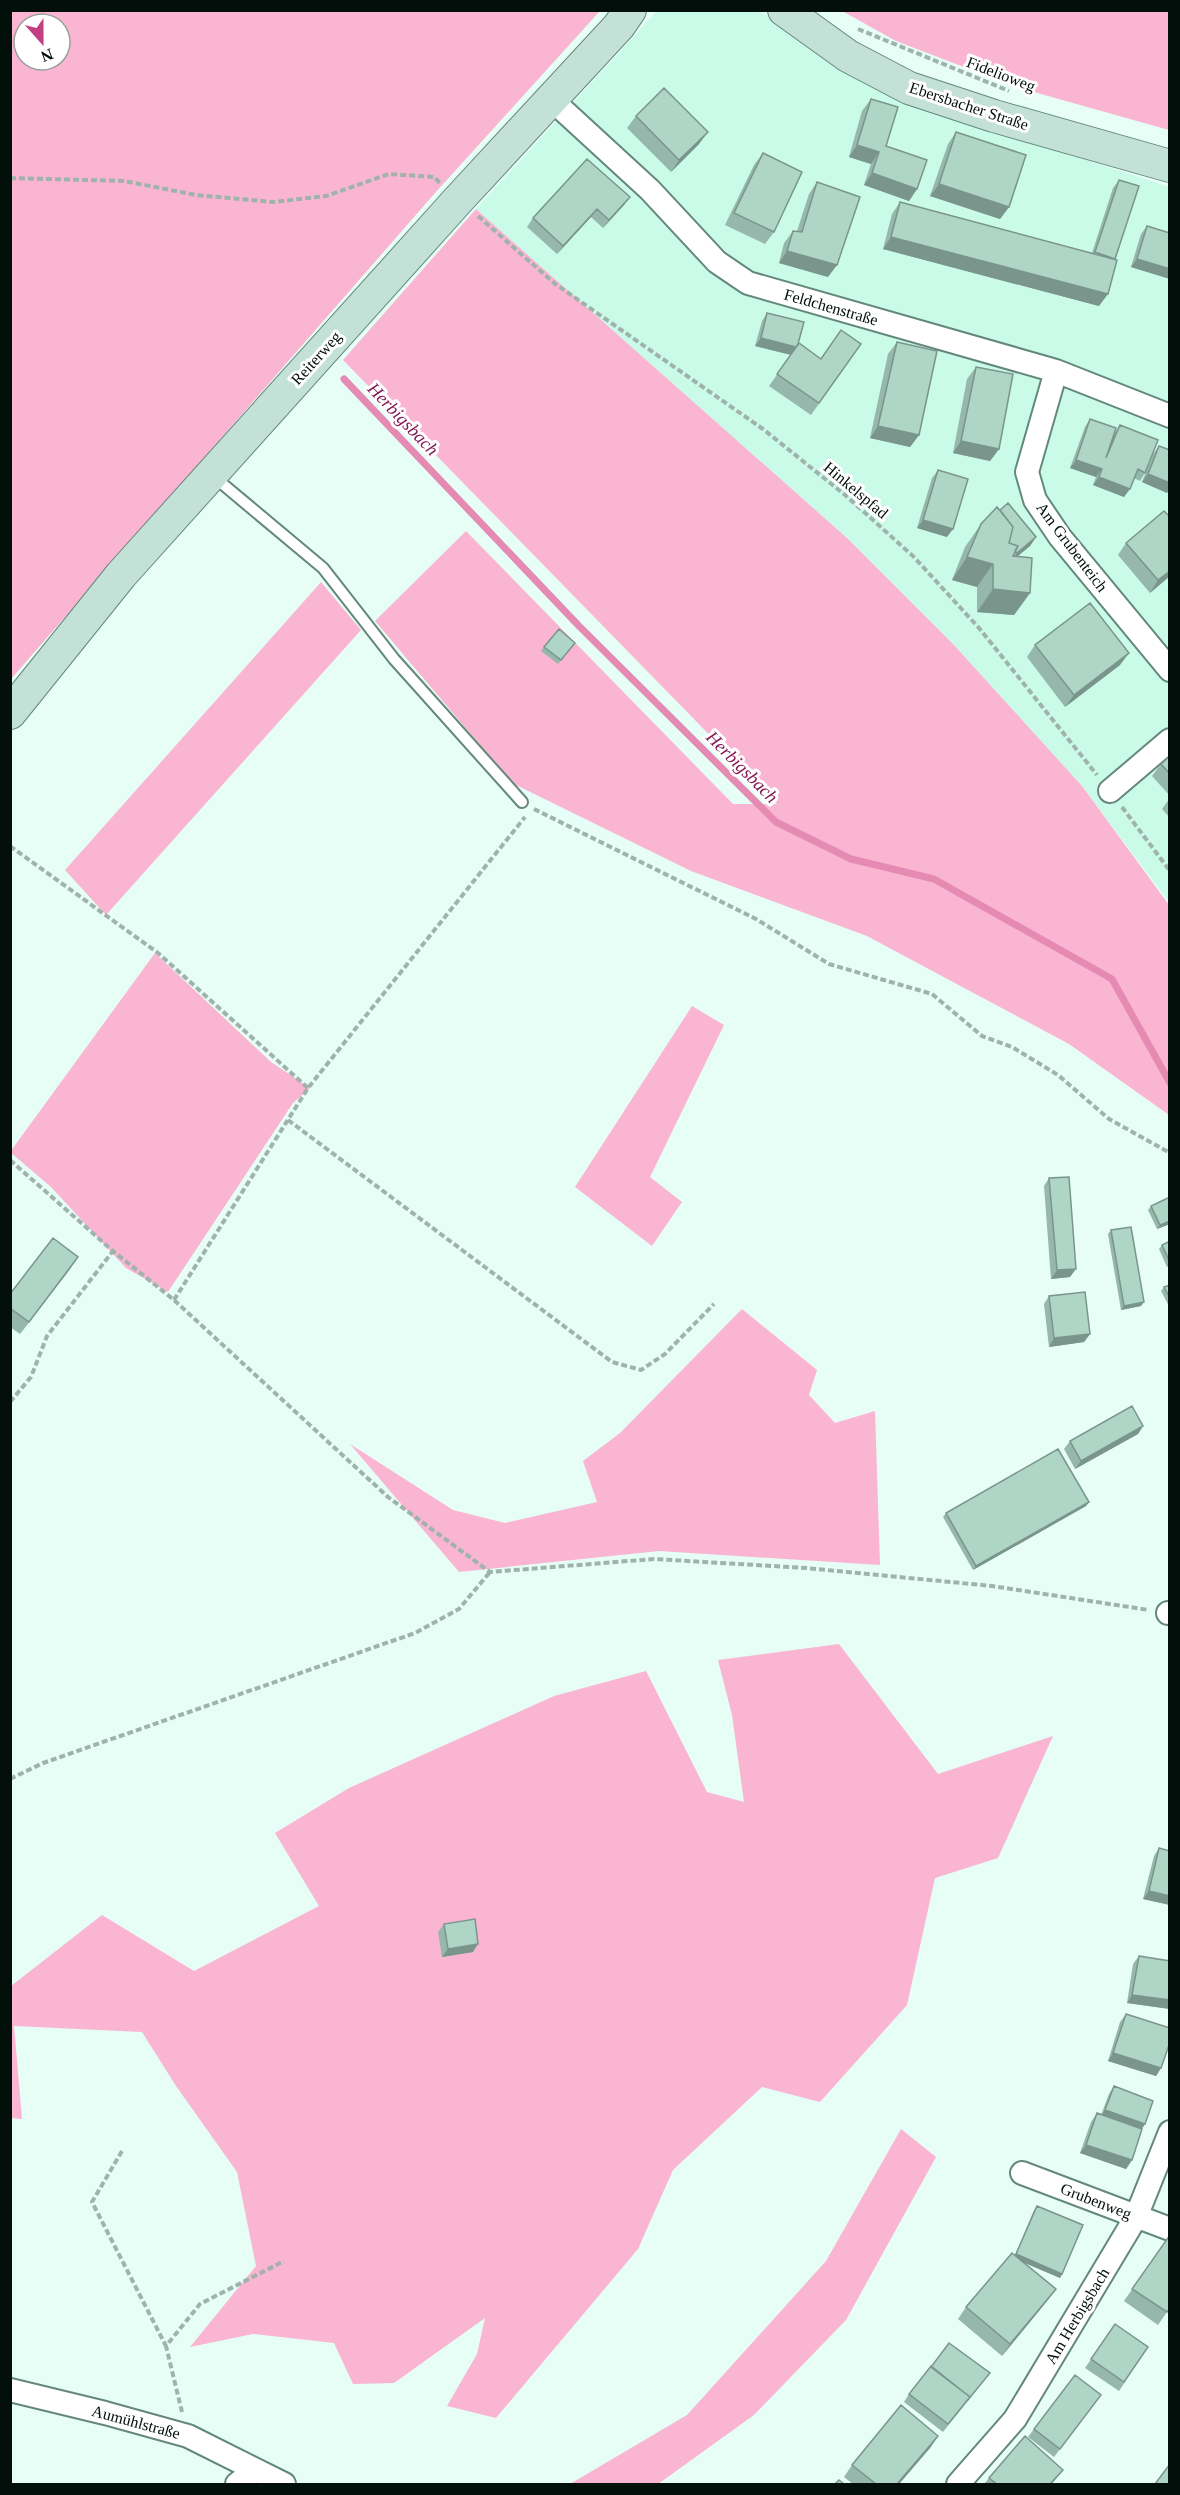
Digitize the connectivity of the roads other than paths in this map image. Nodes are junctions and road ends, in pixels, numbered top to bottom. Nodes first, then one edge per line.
1 (630, 10) edge
2 (784, 10) edge
3 (552, 100) junction
4 (1170, 166) edge
5 (1056, 371) junction
6 (1170, 416) edge
7 (210, 474) junction
8 (1170, 669) edge
9 (10, 713) edge
10 (1170, 740) edge
11 (1110, 791) road end
12 (522, 802) road end
13 (1170, 2132) edge
14 (1022, 2173) dead end
15 (1136, 2217) junction
16 (1170, 2229) edge
17 (10, 2390) edge
18 (255, 2470) junction
19 (237, 2484) edge
20 (284, 2484) edge
21 (958, 2484) edge

1 - 3 street, Reiterweg
2 - 4 street, Ebersbacher Straße
3 - 5 street, Feldchenstraße
3 - 7 street, Reiterweg
5 - 6 street, Feldchenstraße
5 - 8 street, Am Grubenteich
7 - 9 street, Reiterweg
7 - 12 lane
10 - 11 street
13 - 15 street, Am Herbigsbach
14 - 15 street, Grubenweg
15 - 16 street, Grubenweg
15 - 21 street, Am Herbigsbach
17 - 18 street, Aumühlstraße
18 - 19 street
18 - 20 street, Aumühlstraße

